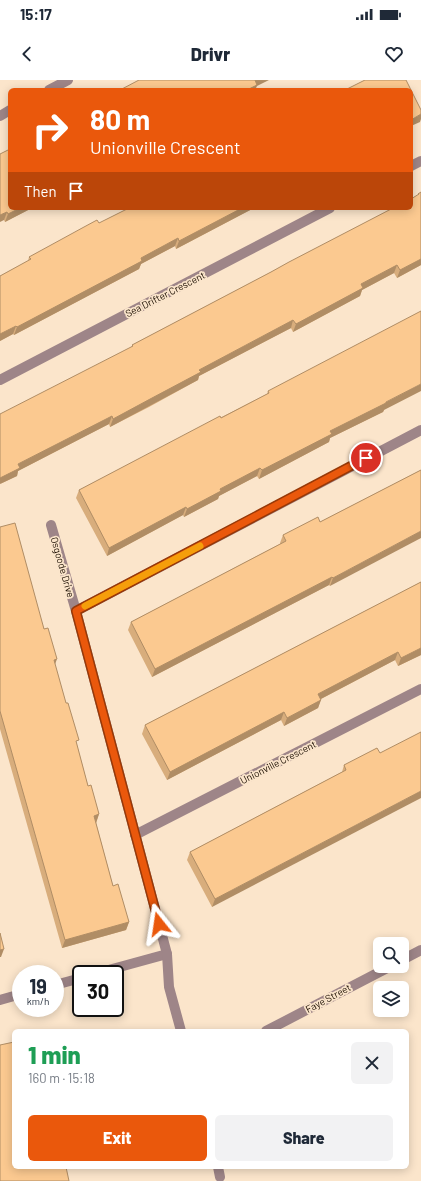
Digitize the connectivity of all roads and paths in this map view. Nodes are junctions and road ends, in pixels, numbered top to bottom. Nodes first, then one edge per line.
1 (68, 80) edge
2 (53, 88) edge
3 (326, 210) edge
4 (0, 380) edge
5 (421, 430) edge
6 (51, 525) dead end
7 (76, 611) junction
8 (421, 689) edge
9 (135, 835) junction
10 (421, 950) edge
11 (167, 954) junction
12 (409, 956) edge
13 (124, 966) edge
14 (377, 973) edge
15 (12, 997) edge
16 (0, 1000) edge
17 (180, 1029) edge
18 (270, 1029) edge
19 (218, 1169) edge
20 (220, 1177) dead end

1 - 2 street
3 - 4 street, Sea Drifter Crescent
5 - 7 street
6 - 7 street, Osgoode Drive
7 - 9 street, Osgoode Drive
8 - 9 street, Unionville Crescent
9 - 11 street, Osgoode Drive
10 - 12 street
11 - 13 street
11 - 17 street, Osgoode Drive
14 - 18 street, Faye Street
15 - 16 street
19 - 20 street

